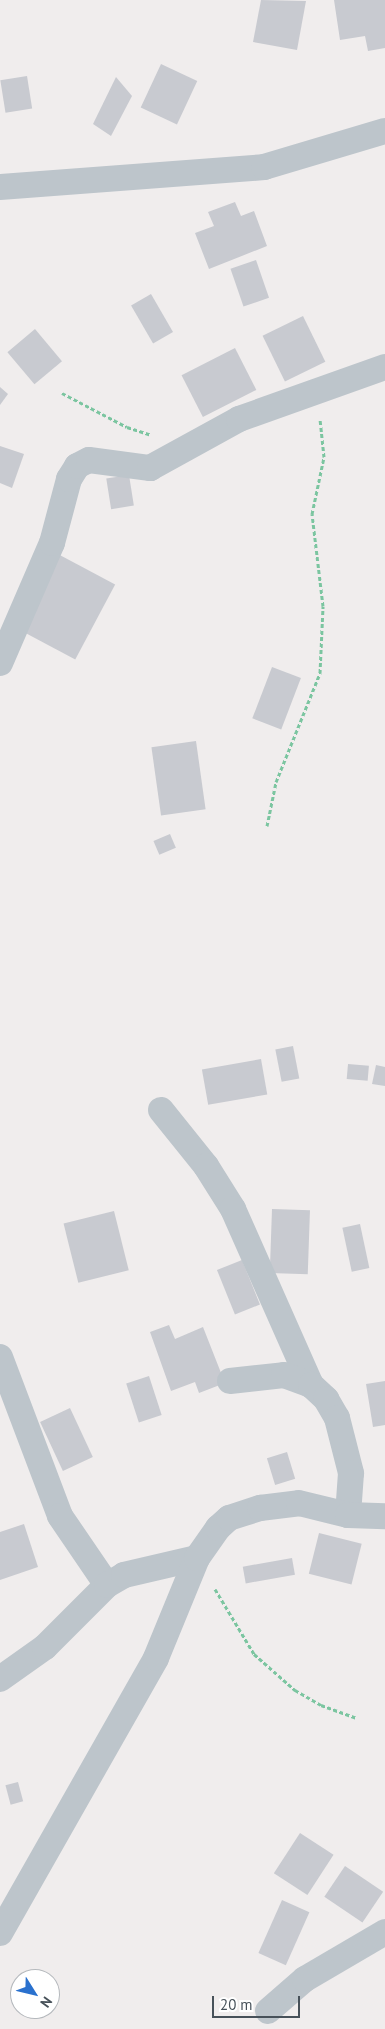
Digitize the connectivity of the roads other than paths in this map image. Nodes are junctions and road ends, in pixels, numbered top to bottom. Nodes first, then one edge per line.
1 (385, 131) edge
2 (0, 186) edge
3 (385, 367) edge
4 (0, 663) edge
5 (161, 1110) dead end
6 (0, 1358) edge
7 (230, 1381) dead end
8 (311, 1385) junction
9 (348, 1514) junction
10 (385, 1516) edge
11 (197, 1558) junction
12 (106, 1585) junction
13 (0, 1679) edge
14 (385, 1932) edge
15 (0, 1933) edge
16 (268, 2011) dead end

1 - 2 street
3 - 4 street
5 - 8 street
6 - 12 street
7 - 8 street
8 - 9 street
9 - 10 street
9 - 11 street
11 - 12 street
11 - 15 street
12 - 13 street
14 - 16 street

